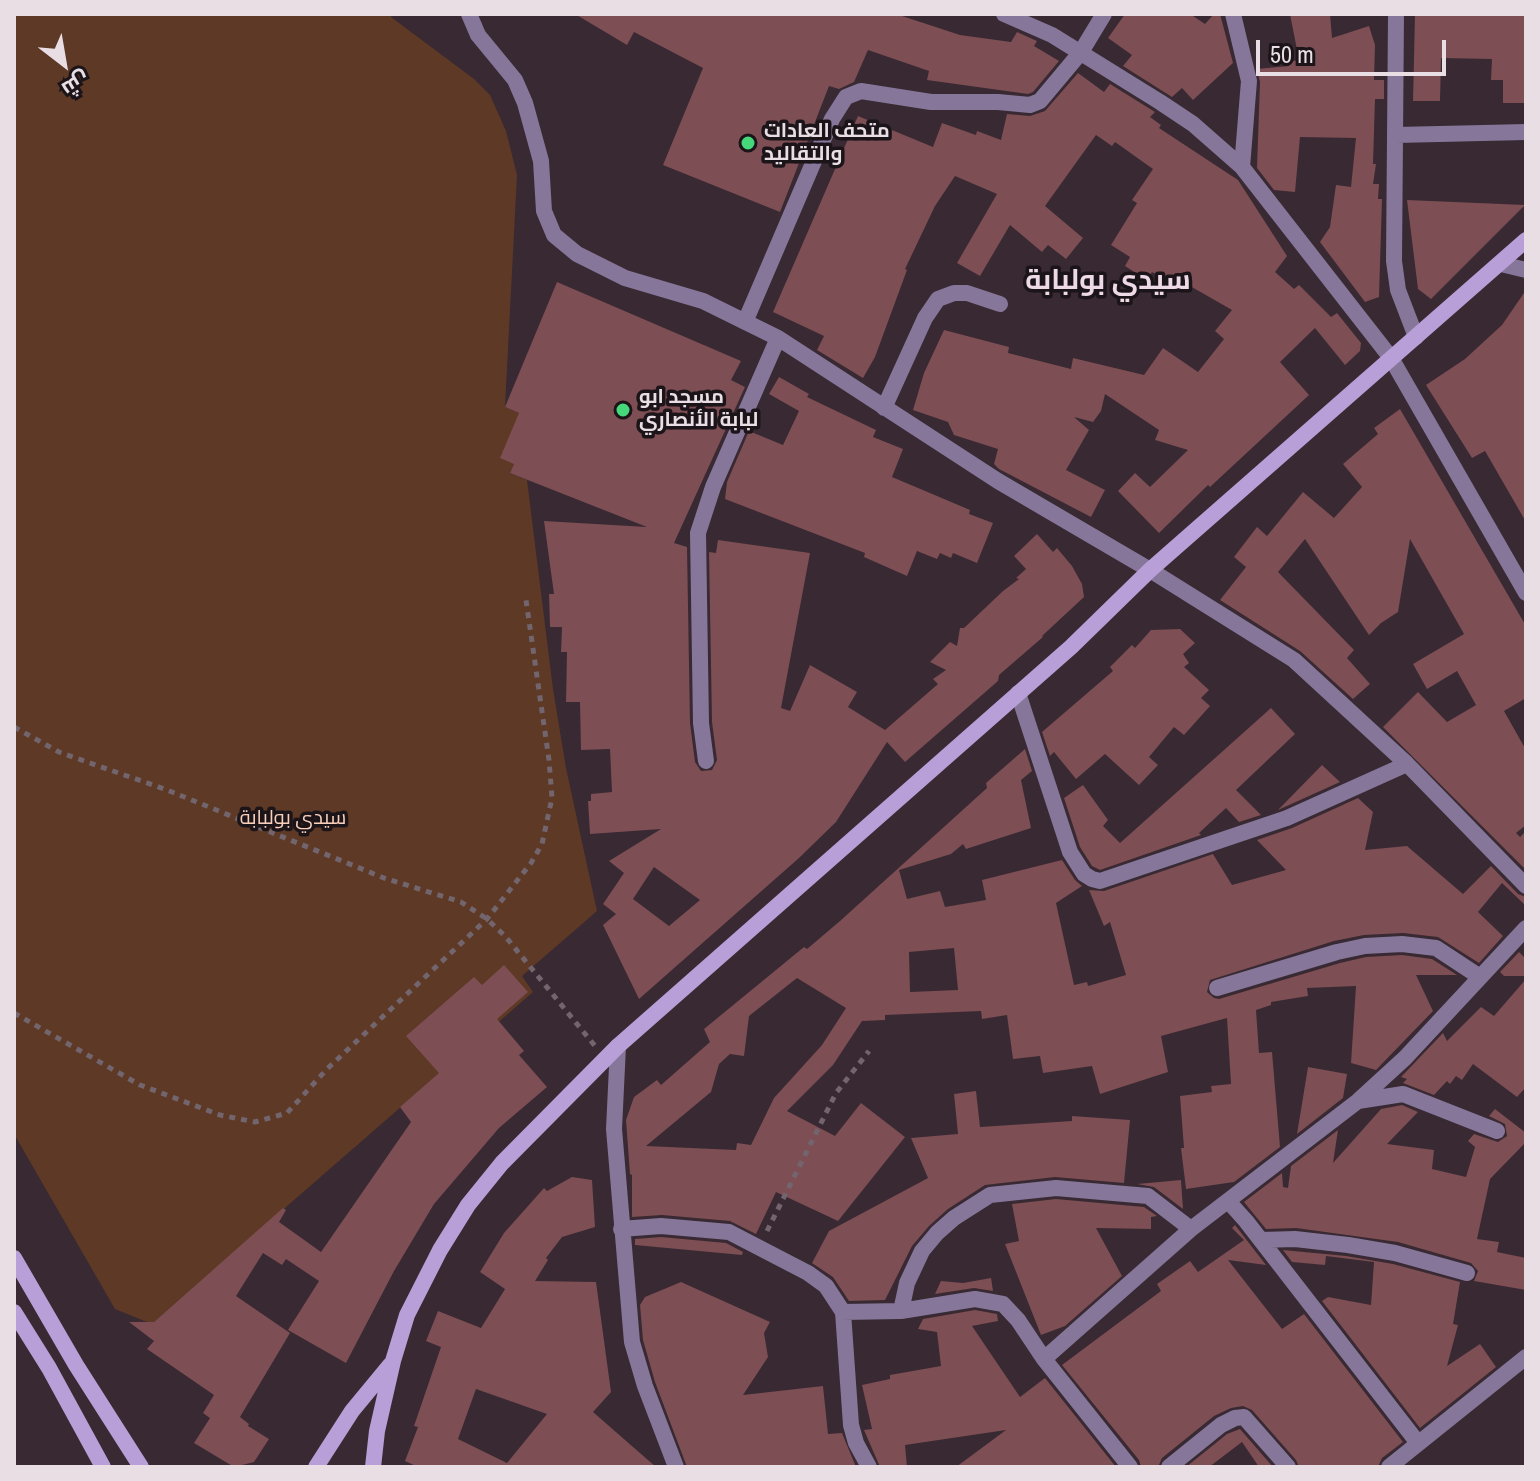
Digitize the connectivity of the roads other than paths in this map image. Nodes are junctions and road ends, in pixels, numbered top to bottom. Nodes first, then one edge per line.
1 (469, 14) edge
2 (1004, 14) edge
3 (1104, 14) edge
4 (1233, 14) edge
5 (1396, 14) edge
6 (1081, 52) junction
7 (1526, 132) edge
8 (1396, 135) junction
9 (1242, 167) junction
10 (1526, 240) edge
11 (1501, 264) junction
12 (1526, 270) edge
13 (1000, 304) dead end
14 (745, 322) junction
15 (1416, 337) junction
16 (778, 338) junction
17 (1391, 358) junction
18 (884, 408) junction
19 (1150, 570) junction
20 (1526, 593) edge
21 (1018, 693) junction
22 (706, 761) dead end
23 (1407, 764) junction
24 (1526, 886) edge
25 (1526, 928) edge
26 (1480, 977) junction
27 (1217, 988) dead end
28 (618, 1046) junction
29 (1358, 1101) junction
30 (1497, 1131) dead end
31 (1228, 1201) junction
32 (621, 1229) junction
33 (1191, 1229) junction
34 (1261, 1240) junction
35 (14, 1258) edge
36 (1467, 1273) dead end
37 (901, 1311) junction
38 (14, 1312) edge
39 (843, 1312) junction
40 (1526, 1357) edge
41 (1044, 1359) junction
42 (393, 1361) junction
43 (1418, 1443) junction
44 (103, 1467) edge
45 (141, 1467) edge
46 (316, 1467) edge
47 (373, 1467) edge
48 (676, 1467) edge
49 (869, 1467) edge
50 (1130, 1467) edge
51 (1169, 1467) edge
52 (1288, 1467) edge
53 (1389, 1467) edge

1 - 14 street
2 - 6 street
3 - 6 street
4 - 9 street
5 - 8 street
6 - 9 street
6 - 14 street
7 - 8 street
8 - 15 street
9 - 17 street
10 - 11 street
11 - 12 street
11 - 15 street
13 - 18 street
14 - 16 street
15 - 17 street
16 - 18 street
16 - 22 street
17 - 19 street
17 - 20 street
18 - 19 street
19 - 21 street
19 - 23 street
21 - 23 street
21 - 28 street
23 - 24 street
25 - 26 street
26 - 27 street
26 - 29 street
28 - 32 street
28 - 42 street
29 - 30 street
29 - 31 street
31 - 33 street
31 - 34 street
32 - 39 street
32 - 48 street
33 - 37 street
33 - 41 street
34 - 36 street
34 - 43 street
35 - 45 street
37 - 39 street
37 - 41 street
38 - 44 street
39 - 49 street
40 - 43 street
41 - 50 street
42 - 46 street
42 - 47 street
43 - 53 street
51 - 52 street

